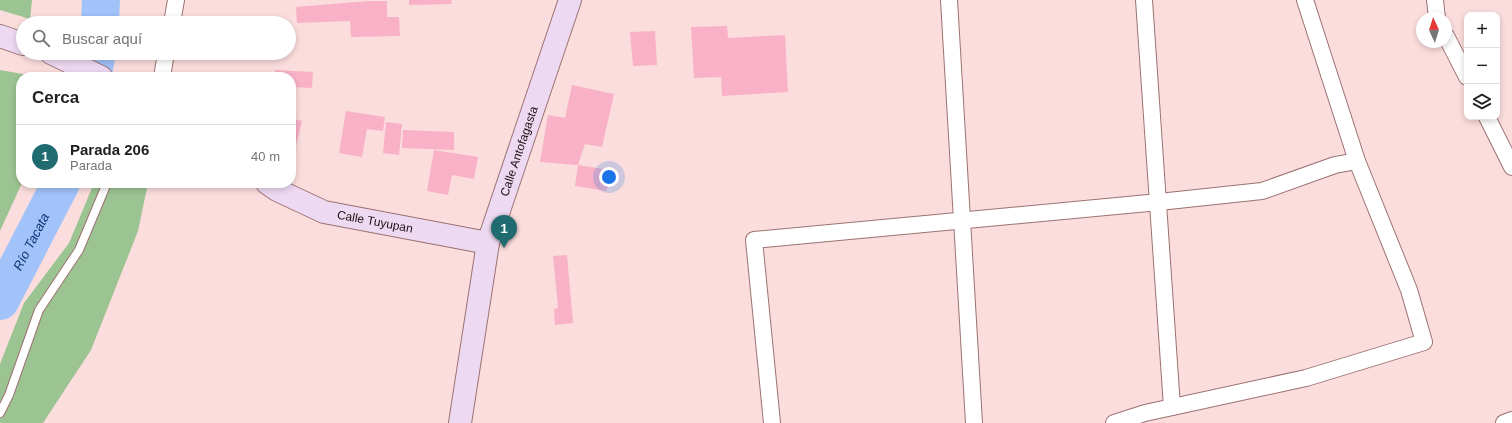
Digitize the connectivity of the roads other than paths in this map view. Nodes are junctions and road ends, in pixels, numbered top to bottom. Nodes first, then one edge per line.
1 (176, 0) edge
2 (570, 0) edge
3 (949, 0) edge
4 (1144, 0) edge
5 (1305, 0) edge
6 (1434, 0) edge
7 (1436, 12) edge
8 (173, 16) edge
9 (0, 36) edge
10 (16, 42) edge
11 (1452, 48) edge
12 (66, 60) edge
13 (165, 60) edge
14 (1464, 71) edge
15 (91, 72) edge
16 (163, 72) edge
17 (1488, 120) edge
18 (1357, 161) junction
19 (1512, 167) edge
20 (104, 188) edge
21 (274, 188) edge
22 (1158, 202) junction
23 (963, 220) junction
24 (488, 243) junction
25 (1172, 407) junction
26 (0, 413) edge
27 (1512, 420) edge
28 (460, 423) edge
29 (772, 423) edge
30 (974, 423) edge
31 (1114, 423) edge
32 (1504, 423) edge

1 - 8 street
2 - 24 main road, Calle Antofagasta
3 - 23 street
4 - 22 street
5 - 18 street
6 - 7 street
9 - 10 main road
11 - 14 street
12 - 15 main road
13 - 16 street
17 - 19 street
18 - 22 street
18 - 25 street
20 - 26 lane
21 - 24 main road, Calle Tuyupan
22 - 23 street
22 - 25 street
23 - 29 street
23 - 30 street
24 - 28 main road, Calle Antofagasta
25 - 31 street
27 - 32 street

